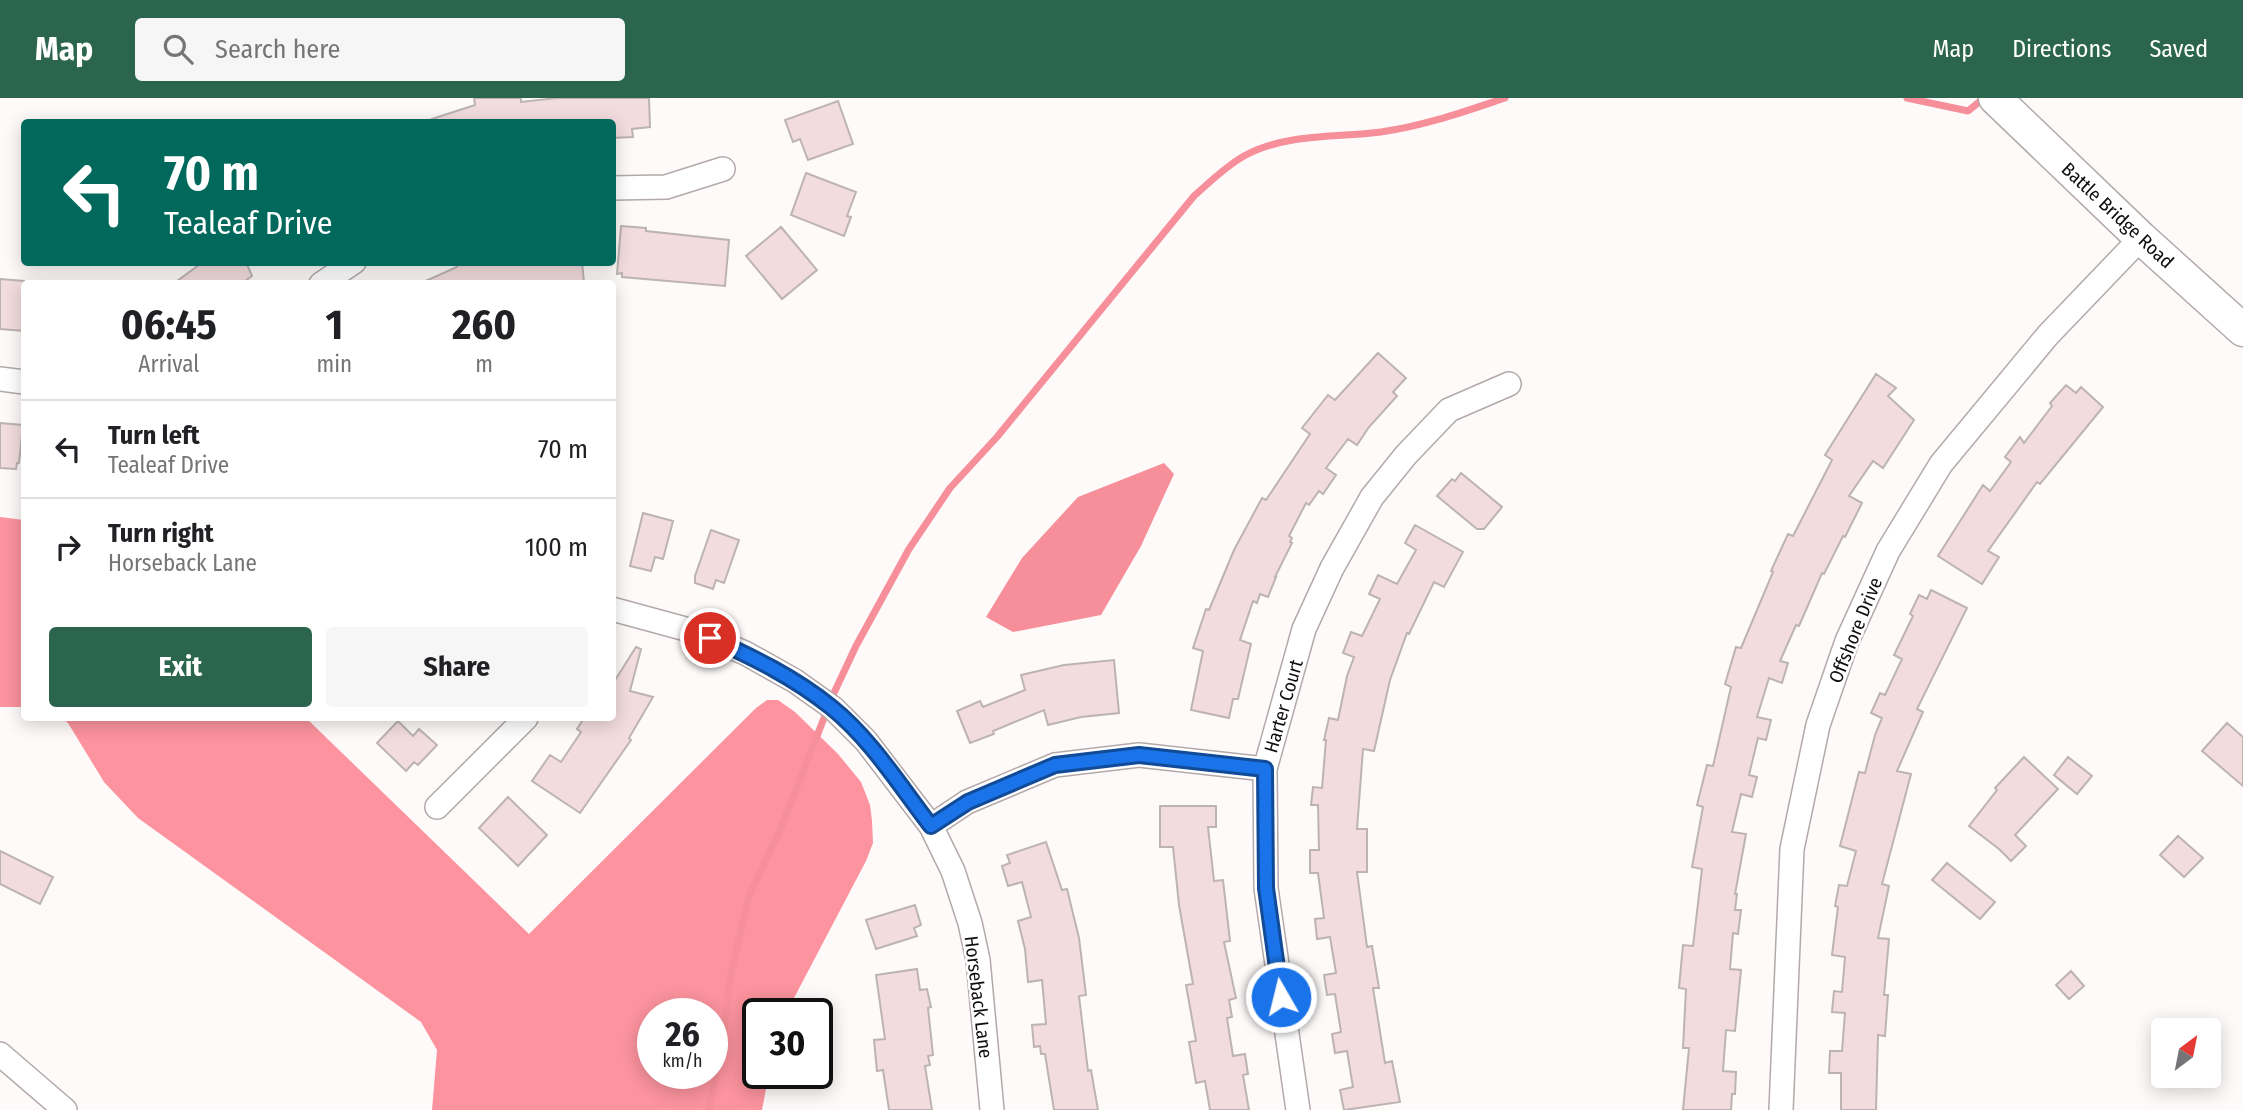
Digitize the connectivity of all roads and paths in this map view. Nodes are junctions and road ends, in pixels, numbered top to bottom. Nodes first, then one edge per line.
1 (1995, 98) edge
2 (723, 169) dead end
3 (616, 188) edge
4 (2141, 237) junction
5 (348, 266) edge
6 (327, 280) edge
7 (2243, 330) edge
8 (0, 379) edge
9 (21, 382) edge
10 (1509, 384) dead end
11 (616, 610) edge
12 (523, 721) edge
13 (1265, 769) junction
14 (437, 807) dead end
15 (931, 826) junction
16 (0, 1054) edge
17 (65, 1110) edge
18 (992, 1110) edge
19 (1298, 1110) edge
20 (1780, 1110) edge

1 - 4 street, Battle Bridge Road
2 - 3 street
4 - 7 street, Battle Bridge Road
4 - 20 street, Offshore Drive
5 - 6 street
8 - 9 street
10 - 13 street, Harter Court
11 - 15 street, Horseback Lane
12 - 14 street
13 - 15 street
13 - 19 street, Harter Court
15 - 18 street, Horseback Lane
16 - 17 street

